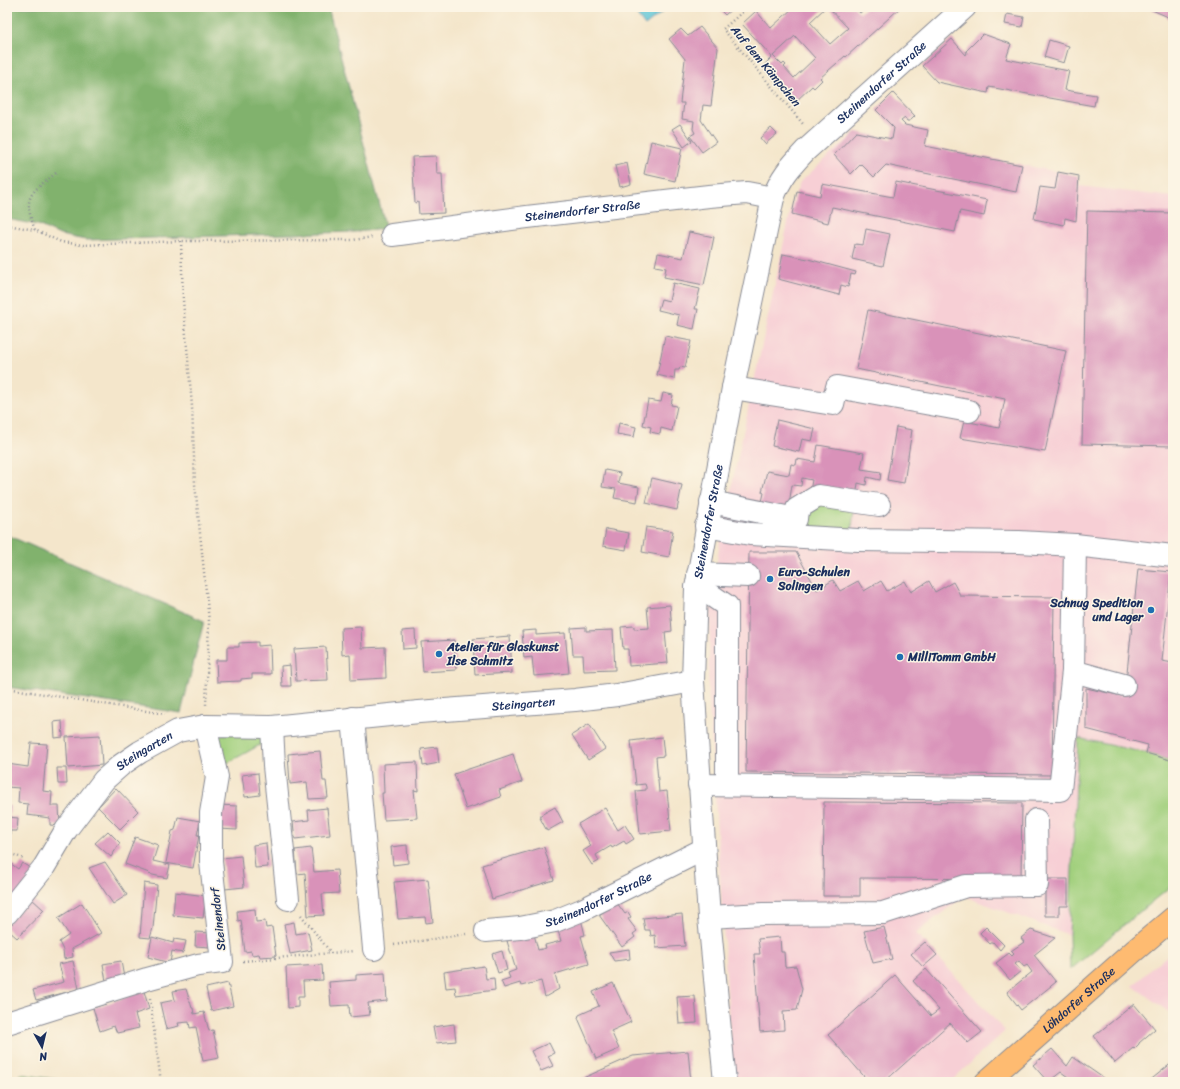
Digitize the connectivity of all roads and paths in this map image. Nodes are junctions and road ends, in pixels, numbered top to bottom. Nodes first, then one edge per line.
1 (748, 7) edge
2 (965, 7) edge
3 (817, 140) junction
4 (56, 173) dead end
5 (773, 198) junction
6 (7, 225) edge
7 (35, 230) junction
8 (392, 235) joint
9 (181, 241) junction
10 (733, 388) junction
11 (969, 411) dead end
12 (711, 502) junction
13 (880, 505) dead end
14 (706, 526) junction
15 (1075, 545) junction
16 (1173, 556) edge
17 (748, 576) dead end
18 (697, 581) junction
19 (1073, 671) junction
20 (692, 681) junction
21 (1124, 685) dead end
22 (7, 688) edge
23 (171, 715) dead end
24 (352, 718) junction
25 (205, 726) junction
26 (272, 727) junction
27 (699, 785) junction
28 (727, 785) junction
29 (1036, 820) dead end
30 (704, 849) junction
31 (288, 899) joint
32 (7, 913) edge
33 (709, 917) junction
34 (1173, 918) edge
35 (486, 931) joint
36 (374, 949) junction
37 (332, 954) junction
38 (222, 962) junction
39 (147, 978) junction
40 (7, 1023) edge
41 (161, 1082) edge
42 (725, 1082) edge
43 (986, 1082) edge

1 - 3 path, Auf dem Kämpchen
2 - 3 street, Steinendorfer Straße
3 - 5 street, Steinendorfer Straße
4 - 7 path
5 - 8 street, Steinendorfer Straße
5 - 10 street, Steinendorfer Straße
6 - 7 path
7 - 9 path
8 - 9 path
9 - 25 path
10 - 11 street
10 - 12 street, Steinendorfer Straße
12 - 13 street
12 - 14 street, Steinendorfer Straße
14 - 15 street
14 - 18 street, Steinendorfer Straße
15 - 16 street
15 - 19 street
17 - 18 street
18 - 20 street, Steinendorfer Straße
18 - 28 street
19 - 21 street
19 - 28 street
20 - 24 street, Steingarten
20 - 27 street, Steinendorfer Straße
22 - 23 path
24 - 26 street, Steingarten
24 - 36 street
25 - 26 street, Steingarten
25 - 32 street, Steingarten
25 - 38 street, Steinendorf
26 - 31 street
27 - 28 street
27 - 30 street, Steinendorfer Straße
29 - 33 street
30 - 33 street, Steinendorfer Straße
30 - 35 street, Steinendorfer Straße
31 - 37 path
33 - 42 street, Steinendorfer Straße
34 - 43 main road, Löhdorfer Straße
35 - 36 path
36 - 37 path
37 - 38 path
38 - 39 street, Steinendorf
39 - 40 street, Steinendorf
39 - 41 path

